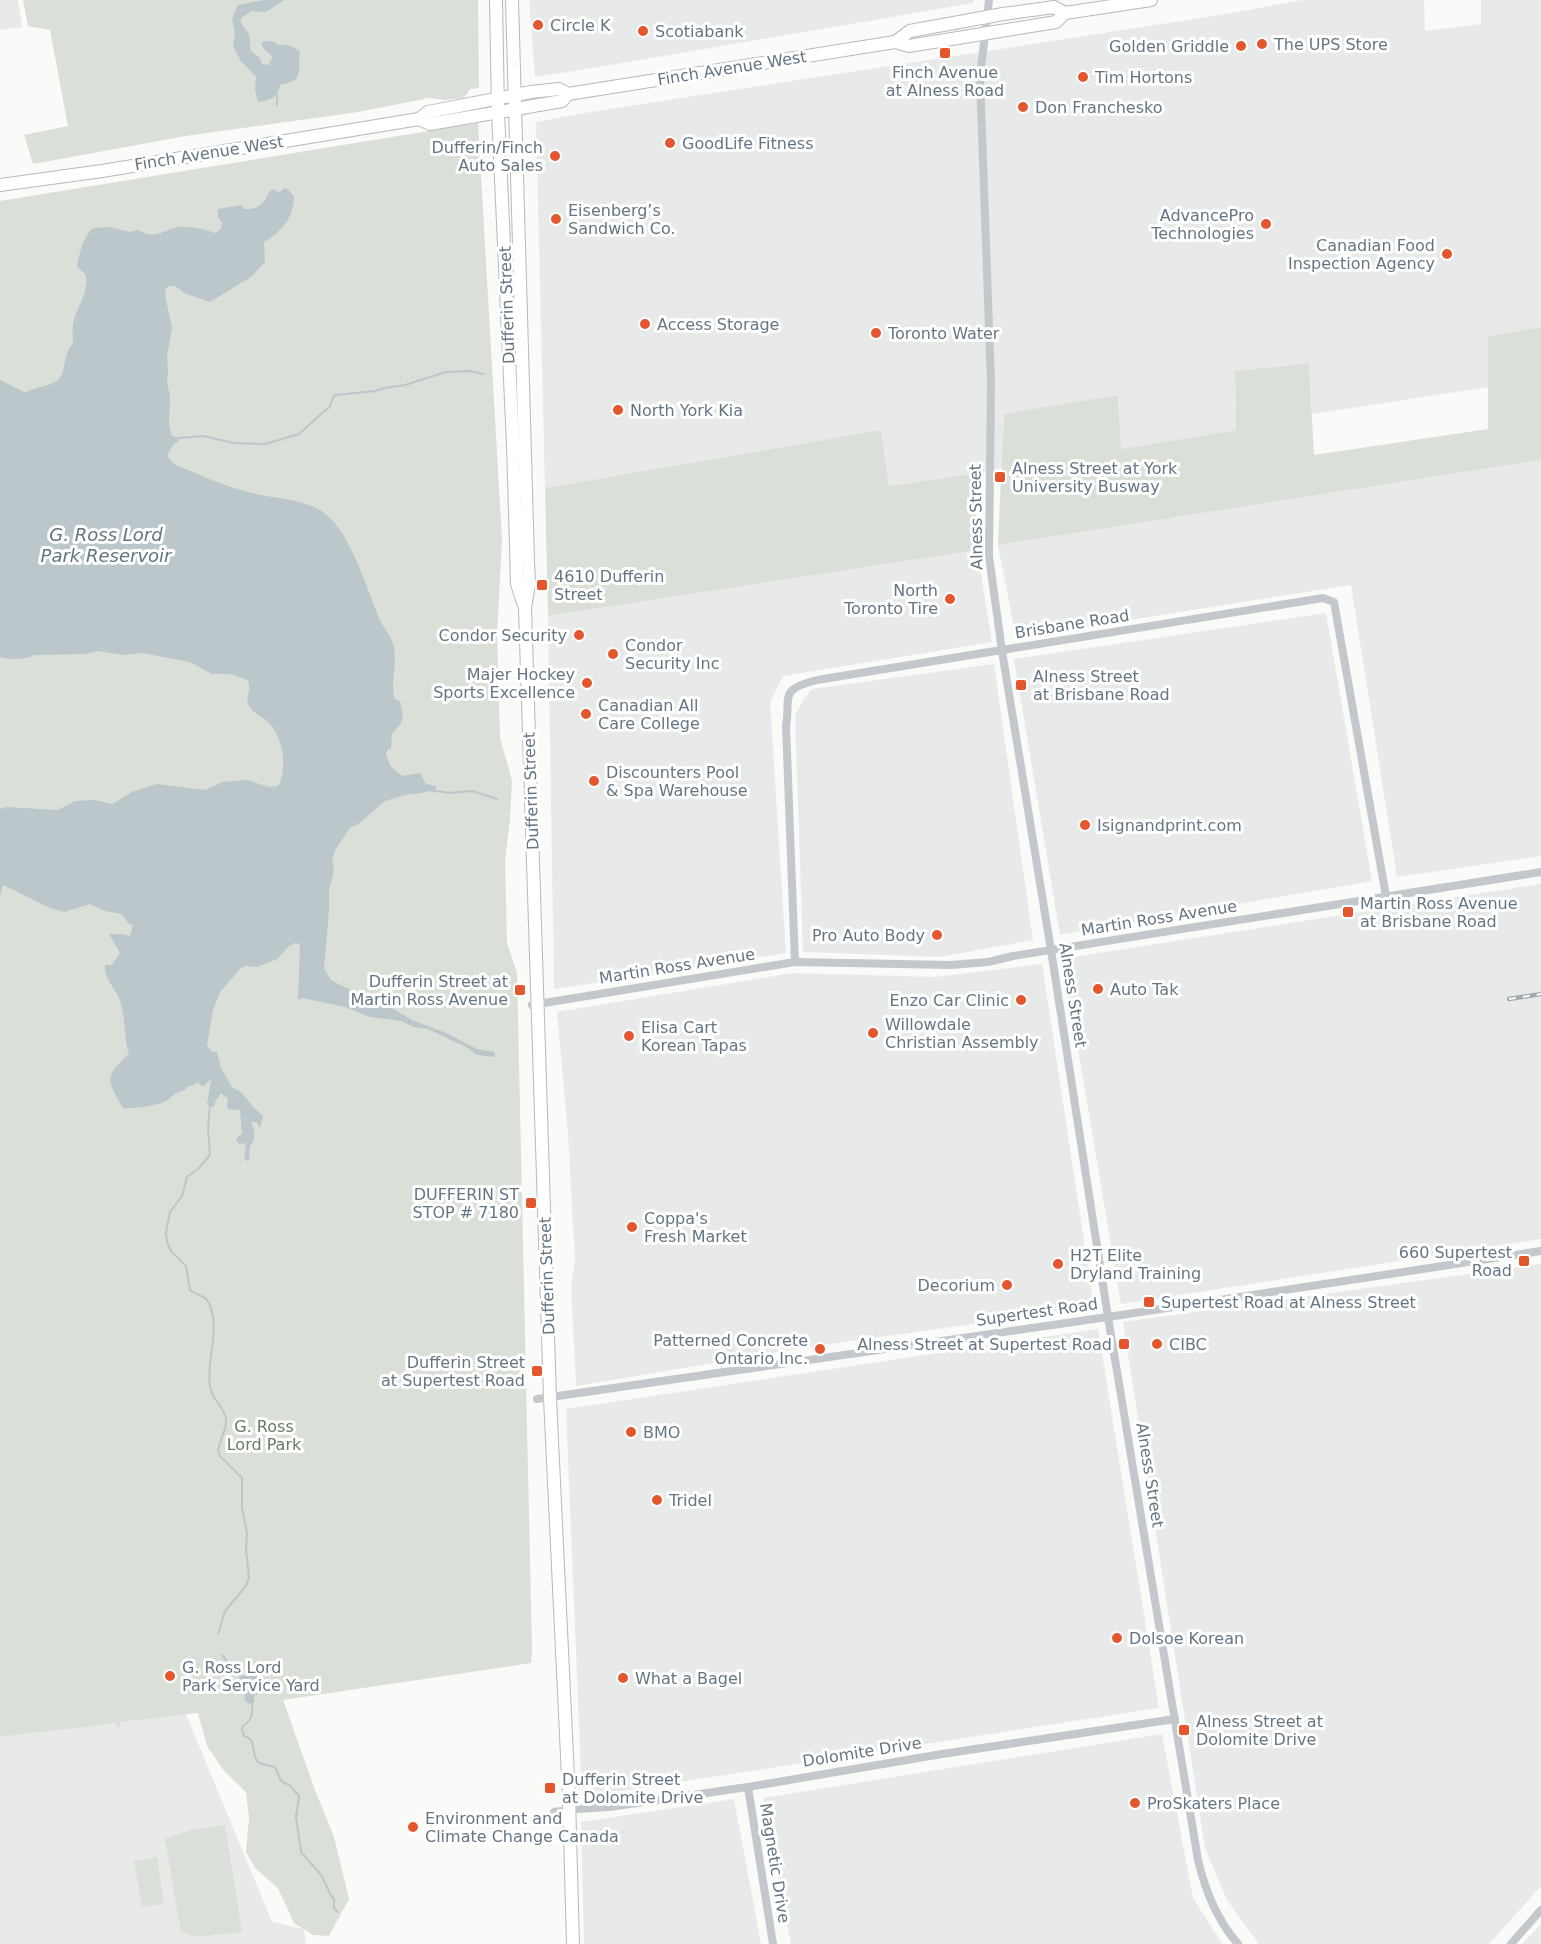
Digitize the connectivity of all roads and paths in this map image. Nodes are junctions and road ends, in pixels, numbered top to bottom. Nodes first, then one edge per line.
1 (496, 0) edge
2 (512, 0) edge
3 (989, 0) edge
4 (1151, 0) edge
5 (1065, 13) junction
6 (988, 17) junction
7 (984, 35) junction
8 (896, 42) junction
9 (568, 94) junction
10 (513, 95) junction
11 (498, 98) junction
12 (514, 109) junction
13 (498, 112) junction
14 (418, 119) junction
15 (0, 185) edge
16 (525, 608) junction
17 (1002, 651) junction
18 (1541, 872) edge
19 (1386, 896) junction
20 (1051, 950) junction
21 (795, 962) junction
22 (535, 1005) junction
23 (1541, 1251) edge
24 (1108, 1317) junction
25 (544, 1399) junction
26 (1175, 1719) junction
27 (748, 1787) junction
28 (569, 1810) junction
29 (554, 1812) dead end
30 (1541, 1910) edge
31 (573, 1944) edge
32 (773, 1944) edge
33 (1238, 1944) edge
34 (1510, 1944) edge

1 - 11 main road, Dufferin Street
2 - 10 main road, Dufferin Street
3 - 6 street, Alness Street
4 - 5 main road, Finch Avenue West
5 - 6 main road, Finch Avenue West
5 - 7 main road, Finch Avenue West
6 - 7 street, Alness Street
6 - 8 main road, Finch Avenue West
7 - 8 main road, Finch Avenue West
7 - 17 street, Alness Street
8 - 9 main road, Finch Avenue West
9 - 10 main road, Finch Avenue West
9 - 12 main road, Finch Avenue West
10 - 11 main road, Finch Avenue West
10 - 12 main road, Dufferin Street
11 - 13 main road, Dufferin Street
11 - 14 main road, Finch Avenue West
12 - 13 main road, Finch Avenue West
12 - 16 main road, Dufferin Street
13 - 14 main road, Finch Avenue West
13 - 16 main road, Dufferin Street
14 - 15 main road, Finch Avenue West
16 - 22 main road, Dufferin Street
17 - 19 street, Brisbane Road
17 - 20 street, Alness Street
17 - 21 street, Brisbane Road
18 - 19 street, Martin Ross Avenue
19 - 20 street, Martin Ross Avenue
20 - 21 street, Martin Ross Avenue
20 - 24 street, Alness Street
21 - 22 street, Martin Ross Avenue
22 - 25 main road, Dufferin Street
23 - 24 street, Supertest Road
24 - 25 street, Supertest Road
24 - 26 street, Alness Street
25 - 28 main road, Dufferin Street
26 - 27 street, Dolomite Drive
26 - 33 street, Alness Street
27 - 28 street, Dolomite Drive
27 - 32 street, Magnetic Drive
28 - 29 street, Dolomite Drive
28 - 31 main road, Dufferin Street
30 - 34 street

